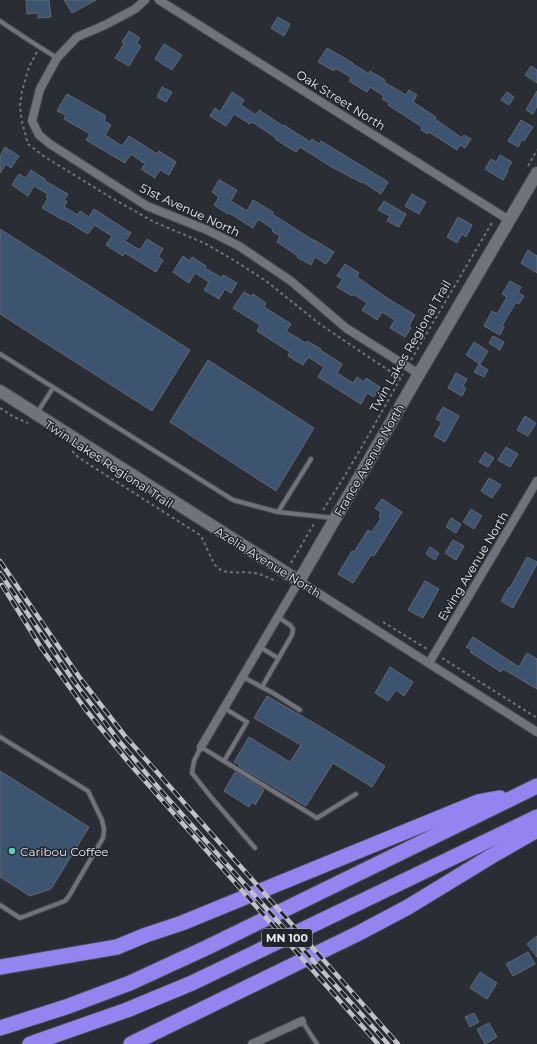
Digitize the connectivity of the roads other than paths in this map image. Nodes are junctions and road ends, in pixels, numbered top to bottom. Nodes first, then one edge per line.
1 (145, 0) edge
2 (159, 0) edge
3 (0, 21) edge
4 (58, 58) junction
5 (532, 171) edge
6 (509, 220) junction
7 (0, 354) edge
8 (419, 374) junction
9 (53, 388) junction
10 (0, 391) edge
11 (34, 419) junction
12 (311, 459) dead end
13 (537, 481) edge
14 (278, 512) junction
15 (336, 518) junction
16 (299, 581) junction
17 (278, 617) junction
18 (260, 647) junction
19 (278, 658) junction
20 (429, 663) junction
21 (243, 677) junction
22 (262, 687) junction
23 (224, 708) junction
24 (300, 710) dead end
25 (537, 732) edge
26 (0, 737) edge
27 (201, 747) junction
28 (224, 761) junction
29 (537, 786) edge
30 (356, 794) dead end
31 (519, 794) junction
32 (537, 817) edge
33 (537, 830) edge
34 (255, 848) dead end
35 (0, 905) edge
36 (0, 967) edge
37 (302, 1021) joint
38 (0, 1028) edge
39 (30, 1044) edge
40 (130, 1044) edge
41 (252, 1044) edge
42 (316, 1044) edge

1 - 4 street
2 - 6 street, Oak Street North
3 - 4 lane
4 - 8 street, 51st Avenue North
5 - 6 street, France Avenue North
6 - 8 street, France Avenue North
7 - 9 lane
8 - 15 street, France Avenue North
9 - 11 lane
9 - 14 lane
10 - 11 street, Azelia Avenue North
11 - 16 street, Azelia Avenue North
12 - 14 lane
13 - 20 street, Ewing Avenue North
14 - 15 lane
15 - 16 street, France Avenue North
16 - 17 street, France Avenue North
16 - 20 street, Azelia Avenue North
17 - 18 street, France Avenue North
17 - 19 lane
18 - 19 lane
18 - 21 street, France Avenue North
19 - 22 lane
20 - 25 street, Azelia Avenue North
21 - 22 lane
21 - 23 street, France Avenue North
22 - 24 lane
23 - 27 street, France Avenue North
23 - 28 lane
26 - 35 lane
27 - 28 lane
27 - 34 lane
28 - 30 lane
29 - 31 highway, MN 100
31 - 36 highway
31 - 38 highway, MN 100
32 - 39 highway, MN 100
33 - 40 highway
37 - 41 street
37 - 42 lane

